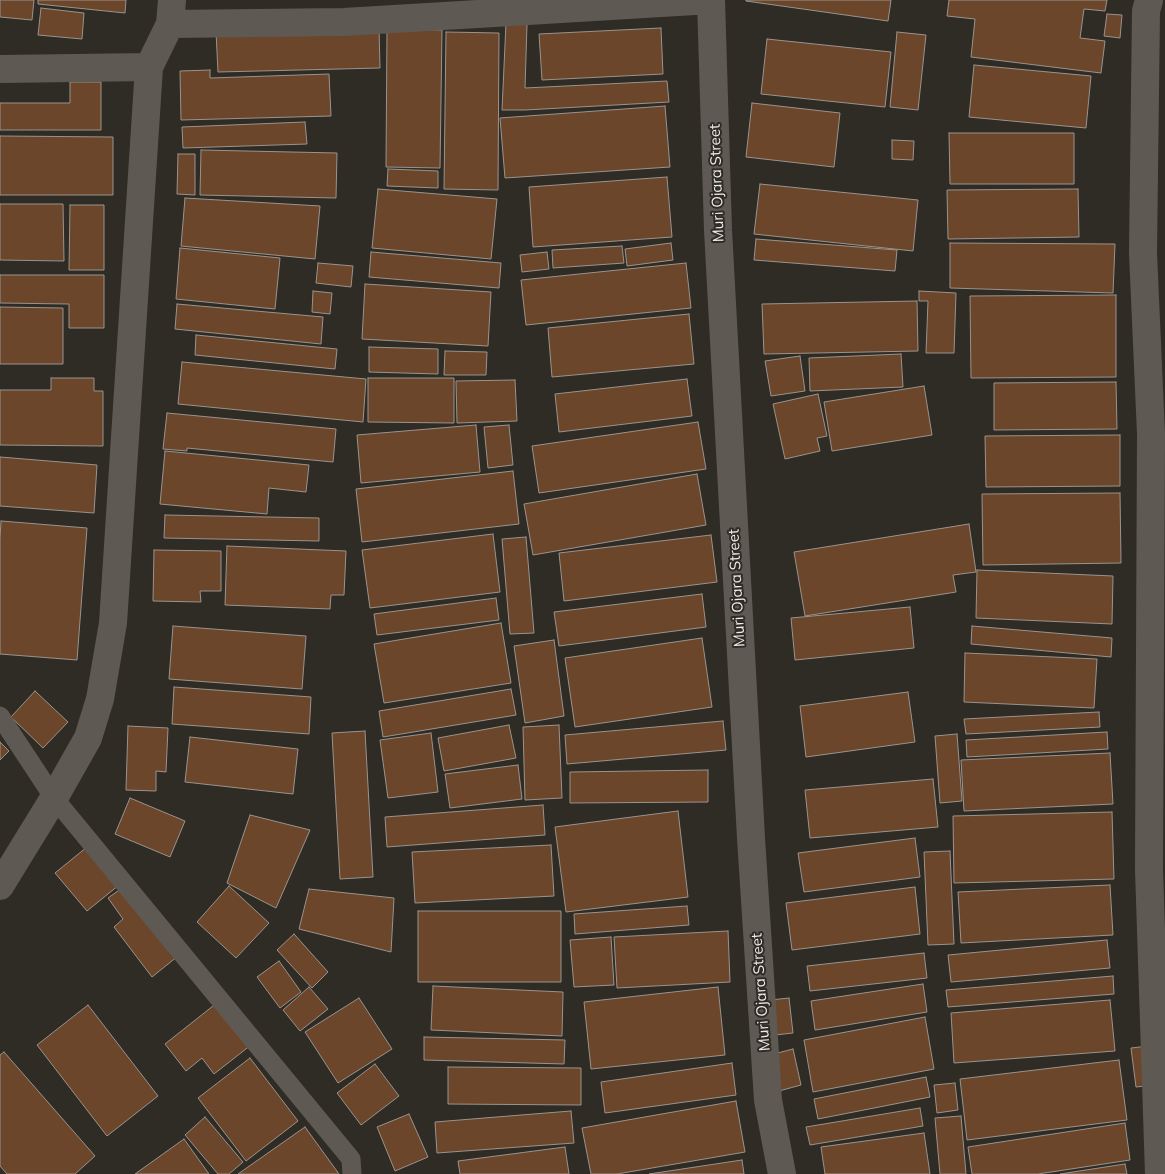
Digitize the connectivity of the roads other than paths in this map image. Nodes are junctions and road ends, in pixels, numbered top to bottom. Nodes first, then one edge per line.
1 (711, 0) edge
2 (1148, 0) edge
3 (171, 12) edge
4 (149, 67) junction
5 (0, 69) edge
6 (0, 716) edge
7 (54, 798) junction
8 (0, 886) edge
9 (352, 1174) edge
10 (782, 1174) edge
11 (1159, 1174) edge

1 - 3 street
1 - 10 street, Muri Ojara Street
2 - 11 street
3 - 4 street
4 - 5 street
4 - 7 street
6 - 7 lane
7 - 8 street
7 - 9 lane

